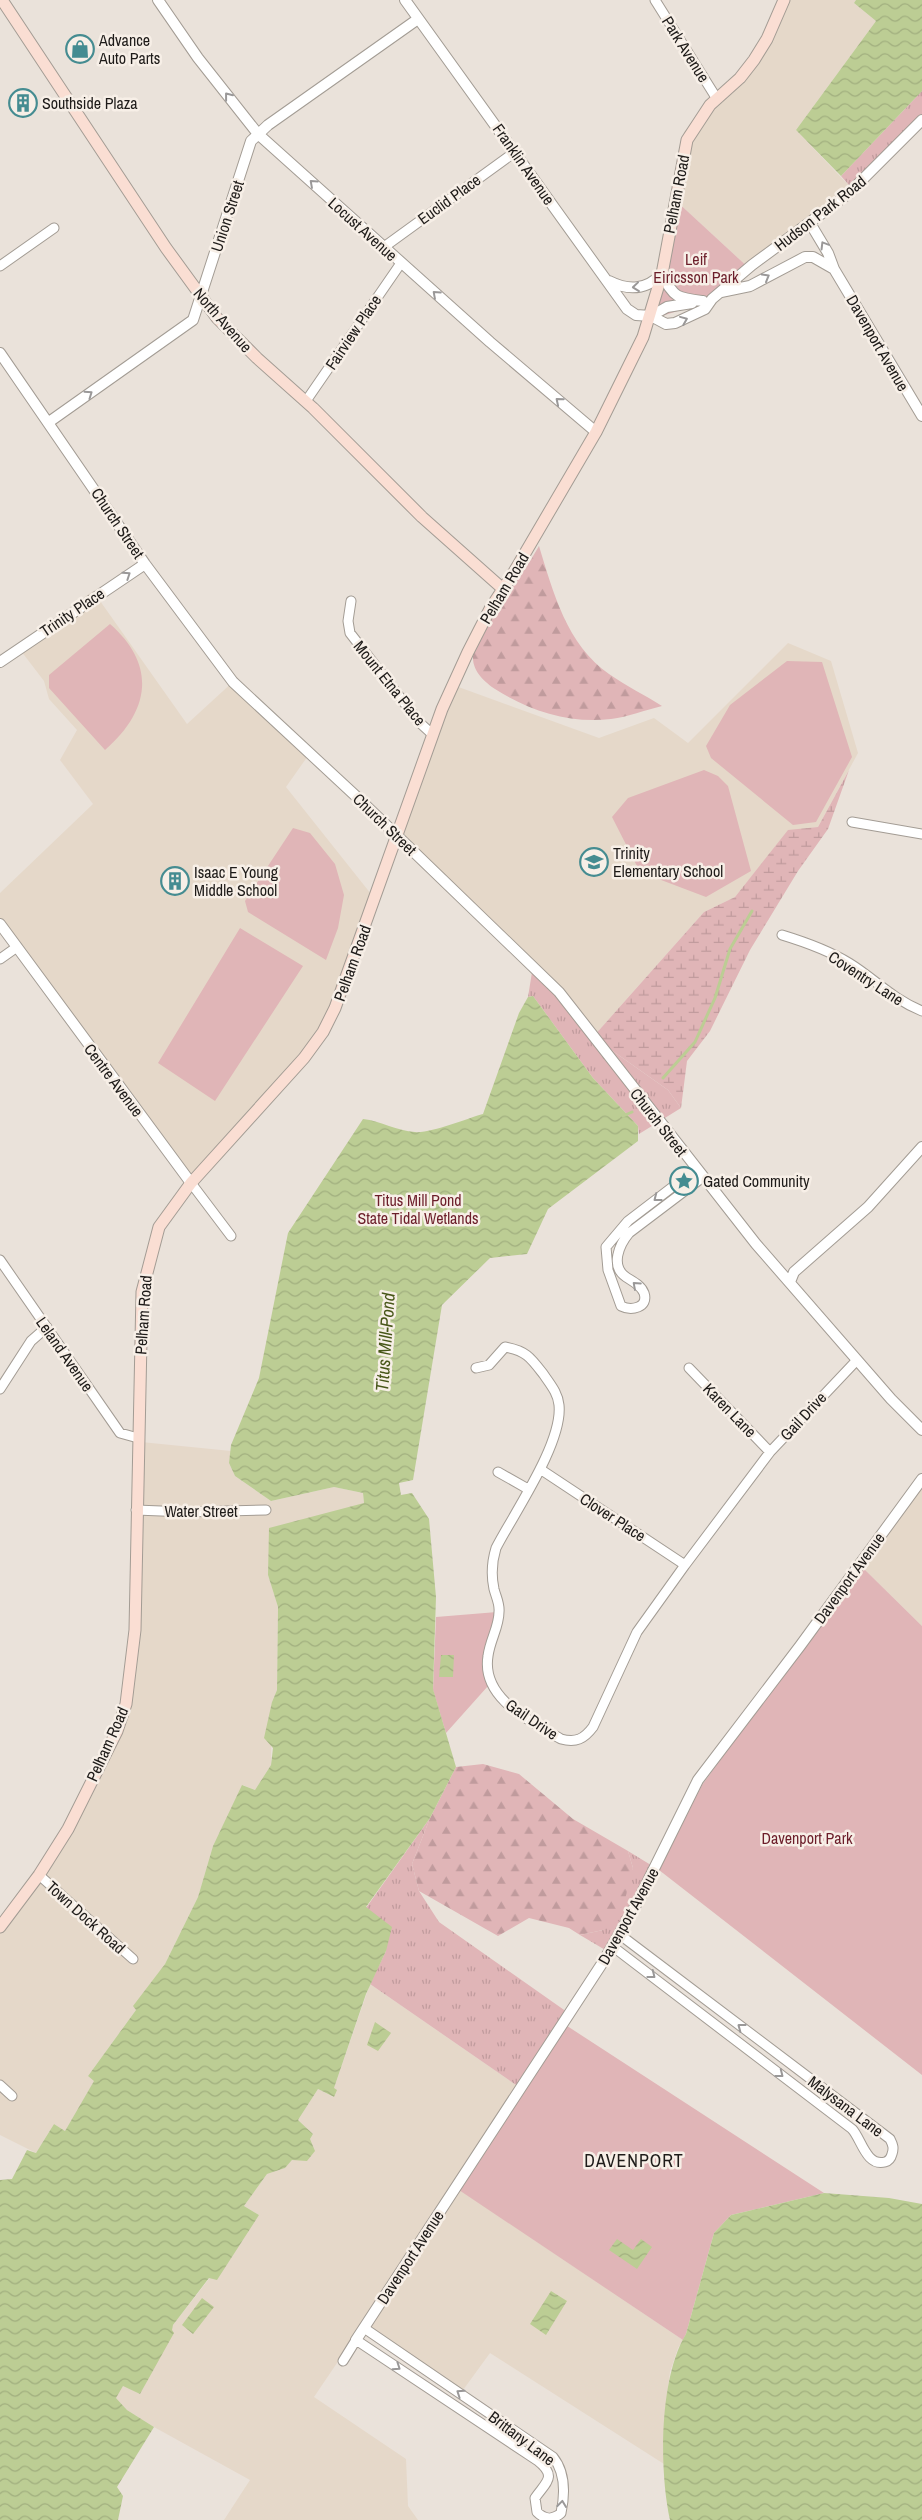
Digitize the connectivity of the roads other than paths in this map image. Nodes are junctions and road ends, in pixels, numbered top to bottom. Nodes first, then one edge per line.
1 (158, 0) edge
2 (405, 0) edge
3 (655, 0) edge
4 (784, 0) edge
5 (3, 6) edge
6 (418, 19) junction
7 (717, 98) junction
8 (922, 120) edge
9 (258, 134) junction
10 (515, 152) junction
11 (810, 222) junction
12 (54, 228) dead end
13 (384, 247) junction
14 (401, 263) junction
15 (0, 266) edge
16 (834, 269) junction
17 (662, 274) junction
18 (606, 280) junction
19 (201, 297) junction
20 (712, 297) junction
21 (651, 316) junction
22 (1, 356) edge
23 (306, 401) junction
24 (922, 416) edge
25 (49, 422) junction
26 (596, 432) junction
27 (145, 564) junction
28 (502, 589) junction
29 (351, 601) dead end
30 (0, 662) edge
31 (432, 734) junction
32 (852, 822) dead end
33 (922, 834) edge
34 (398, 837) junction
35 (0, 924) edge
36 (782, 935) dead end
37 (17, 947) junction
38 (0, 959) edge
39 (922, 1011) edge
40 (922, 1147) edge
41 (700, 1173) junction
42 (191, 1183) junction
43 (231, 1236) dead end
44 (0, 1260) edge
45 (790, 1282) junction
46 (47, 1327) junction
47 (857, 1360) junction
48 (476, 1368) dead end
49 (689, 1368) dead end
50 (0, 1389) edge
51 (922, 1430) edge
52 (138, 1438) junction
53 (770, 1452) junction
54 (540, 1469) junction
55 (498, 1472) dead end
56 (922, 1479) edge
57 (528, 1489) junction
58 (136, 1510) junction
59 (266, 1510) dead end
60 (685, 1565) junction
61 (39, 1875) junction
62 (0, 1927) edge
63 (619, 1934) junction
64 (612, 1946) junction
65 (133, 1959) dead end
66 (0, 2085) edge
67 (12, 2096) dead end
68 (364, 2328) junction
69 (356, 2340) junction
70 (343, 2361) dead end

9 -> 1 street, Locust Avenue
2 - 6 street, Franklin Avenue
3 - 7 street, Park Avenue
4 - 7 main road, Pelham Road
5 - 19 main road, North Avenue
6 - 9 street, Union Street
6 - 10 street, Franklin Avenue
7 - 17 main road, Pelham Road
8 - 11 street, Hudson Park Road
13 -> 9 street, Locust Avenue
9 - 19 street, Union Street
10 - 13 street, Euclid Place
10 - 18 street, Franklin Avenue
16 -> 11 street, Davenport Avenue
11 - 20 street, Hudson Park Road
12 - 15 street
13 - 14 street, Locust Avenue
14 - 23 street, Fairview Place
26 -> 14 street, Locust Avenue
20 -> 16 street
16 - 24 street, Davenport Avenue
17 -> 18 street
17 - 20 street
17 - 21 main road, Pelham Road
18 - 21 street, Franklin Avenue
19 - 23 main road, North Avenue
25 -> 19 street, Union Street
20 - 21 street, Hudson Park Road
21 -> 20 street, Hudson Park Road
21 - 26 main road, Pelham Road
22 - 25 street, Church Street
23 - 28 main road, North Avenue
25 - 27 street, Church Street
26 - 28 main road, Pelham Road
30 -> 27 street, Trinity Place
27 - 34 street, Church Street
28 - 31 main road, Pelham Road
29 - 31 street, Mount Etna Place
31 - 34 main road, Pelham Road
32 - 33 street
34 - 41 street, Church Street
34 - 42 main road, Pelham Road
35 - 37 street, Centre Avenue
36 - 39 street, Coventry Lane
37 - 38 street
37 - 42 street, Centre Avenue
40 - 45 street
41 -> 41 street
41 - 45 street, Church Street
42 - 43 street, Centre Avenue
42 - 52 main road, Pelham Road
44 - 46 street, Leland Avenue
45 - 47 street
46 - 50 street
46 - 52 street, Leland Avenue
47 - 51 street
47 - 53 street, Gail Drive
48 - 54 street, Gail Drive
49 - 53 street, Karen Lane
52 - 58 main road, Pelham Road
53 - 60 street, Gail Drive
54 - 57 street, Gail Drive
54 - 60 street, Clover Place
55 - 57 street
56 - 63 street, Davenport Avenue
57 - 60 street, Gail Drive
58 - 59 street, Water Street
58 - 61 main road, Pelham Road
61 - 62 main road, Pelham Road
61 - 65 street, Town Dock Road
63 - 64 street, Davenport Avenue
64 -> 63 street, Malysana Lane
64 - 68 street, Davenport Avenue
66 - 67 street
68 - 69 street, Davenport Avenue
69 -> 68 street, Brittany Lane
69 - 70 street, Davenport Avenue

